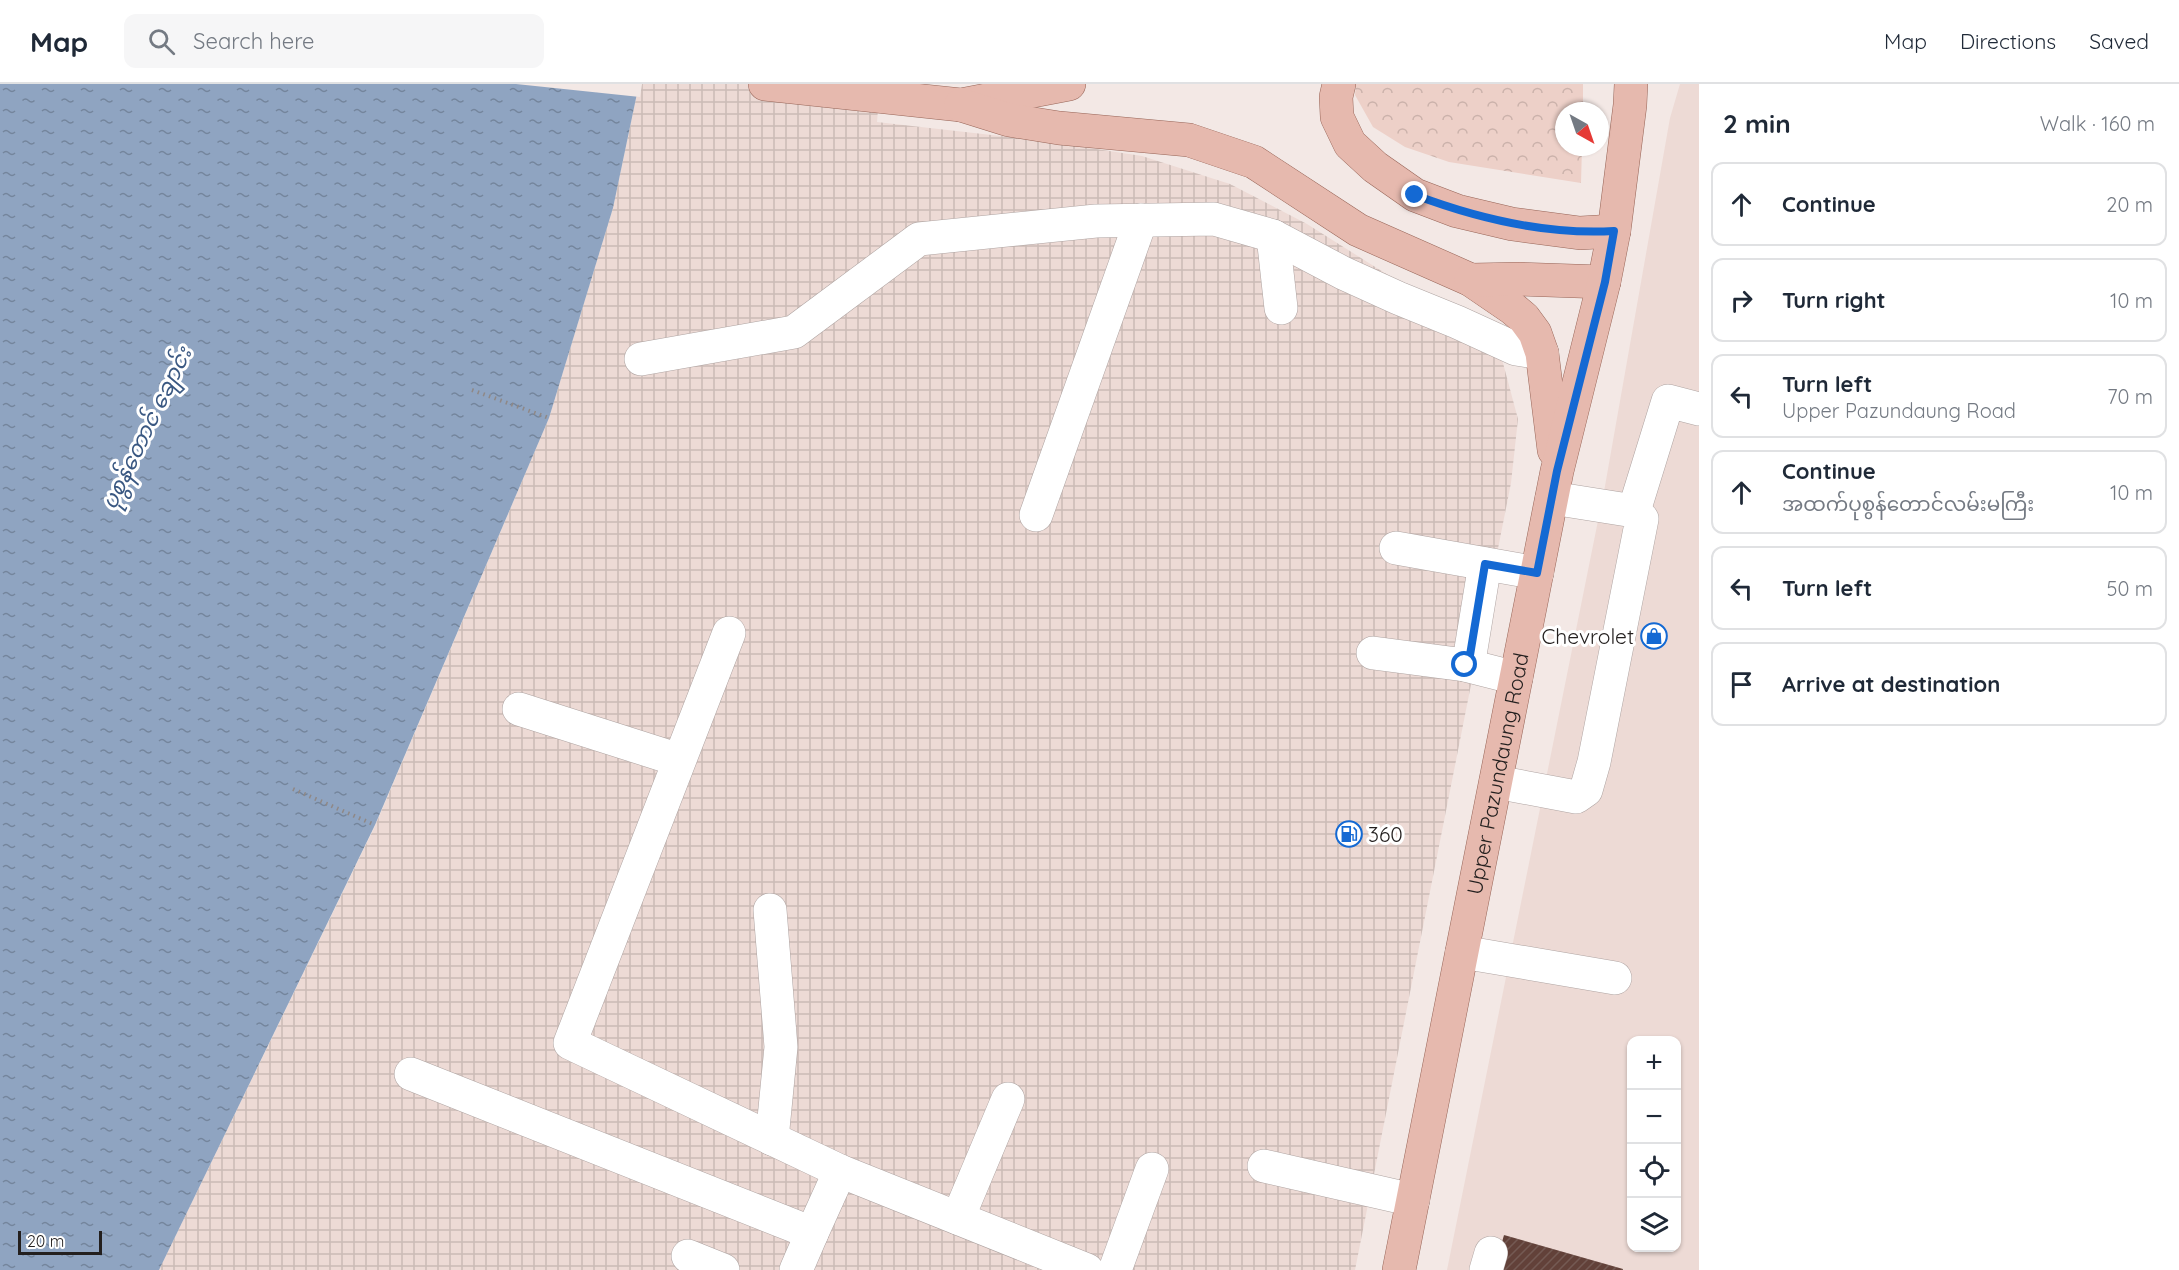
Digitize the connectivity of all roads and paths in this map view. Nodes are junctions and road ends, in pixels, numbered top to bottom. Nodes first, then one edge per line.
1 (765, 84) edge
2 (1001, 84) edge
3 (1069, 84) edge
4 (1339, 84) edge
5 (1631, 84) edge
6 (961, 105) junction
7 (1141, 220) junction
8 (1614, 231) junction
9 (1274, 236) junction
10 (1471, 280) junction
11 (1605, 282) junction
12 (1281, 308) dead end
13 (1542, 353) junction
14 (641, 359) dead end
15 (472, 390) dead end
16 (1699, 409) edge
17 (549, 418) dead end
18 (1554, 485) junction
19 (1634, 511) junction
20 (1036, 515) dead end
21 (1396, 548) dead end
22 (1485, 564) junction
23 (1537, 573) junction
24 (729, 633) dead end
25 (1373, 653) dead end
26 (1465, 665) junction
27 (1516, 678) junction
28 (519, 710) dead end
29 (679, 760) junction
30 (1496, 782) junction
31 (293, 789) dead end
32 (375, 825) dead end
33 (770, 910) dead end
34 (1462, 952) junction
35 (1615, 978) dead end
36 (411, 1074) dead end
37 (1008, 1099) dead end
38 (772, 1139) junction
39 (1264, 1166) dead end
40 (1152, 1169) dead end
41 (840, 1171) junction
42 (1413, 1200) junction
43 (958, 1218) junction
44 (812, 1233) junction
45 (688, 1256) dead end
46 (723, 1270) edge
47 (796, 1270) edge
48 (1088, 1270) edge
49 (1115, 1270) edge
50 (1399, 1270) edge

1 - 6 main road
2 - 6 main road
3 - 6 main road
4 - 8 main road
5 - 8 main road, Upper Pazundaung Road
6 - 10 main road
7 - 9 lane
7 - 14 lane
7 - 20 lane
8 - 11 main road, Upper Pazundaung Road
9 - 12 lane
9 - 13 lane
10 - 11 main road
10 - 13 main road
11 - 18 main road, Upper Pazundaung Road
13 - 18 main road
15 - 17 path
16 - 19 lane
18 - 19 lane
18 - 23 main road, Upper Pazundaung Road
19 - 30 lane
21 - 22 lane
22 - 23 lane
22 - 26 lane
23 - 27 main road, Upper Pazundaung Road
24 - 29 lane
25 - 26 lane
26 - 27 lane
27 - 30 main road, Upper Pazundaung Road
28 - 29 lane
29 - 38 lane
30 - 34 main road, Upper Pazundaung Road
31 - 32 path
33 - 38 lane
34 - 35 lane
34 - 42 main road, Upper Pazundaung Road
36 - 44 lane
37 - 43 lane
38 - 41 lane
39 - 42 lane
40 - 49 lane
41 - 43 lane
41 - 44 lane
42 - 50 main road, Upper Pazundaung Road
43 - 48 lane
44 - 47 lane
45 - 46 lane

